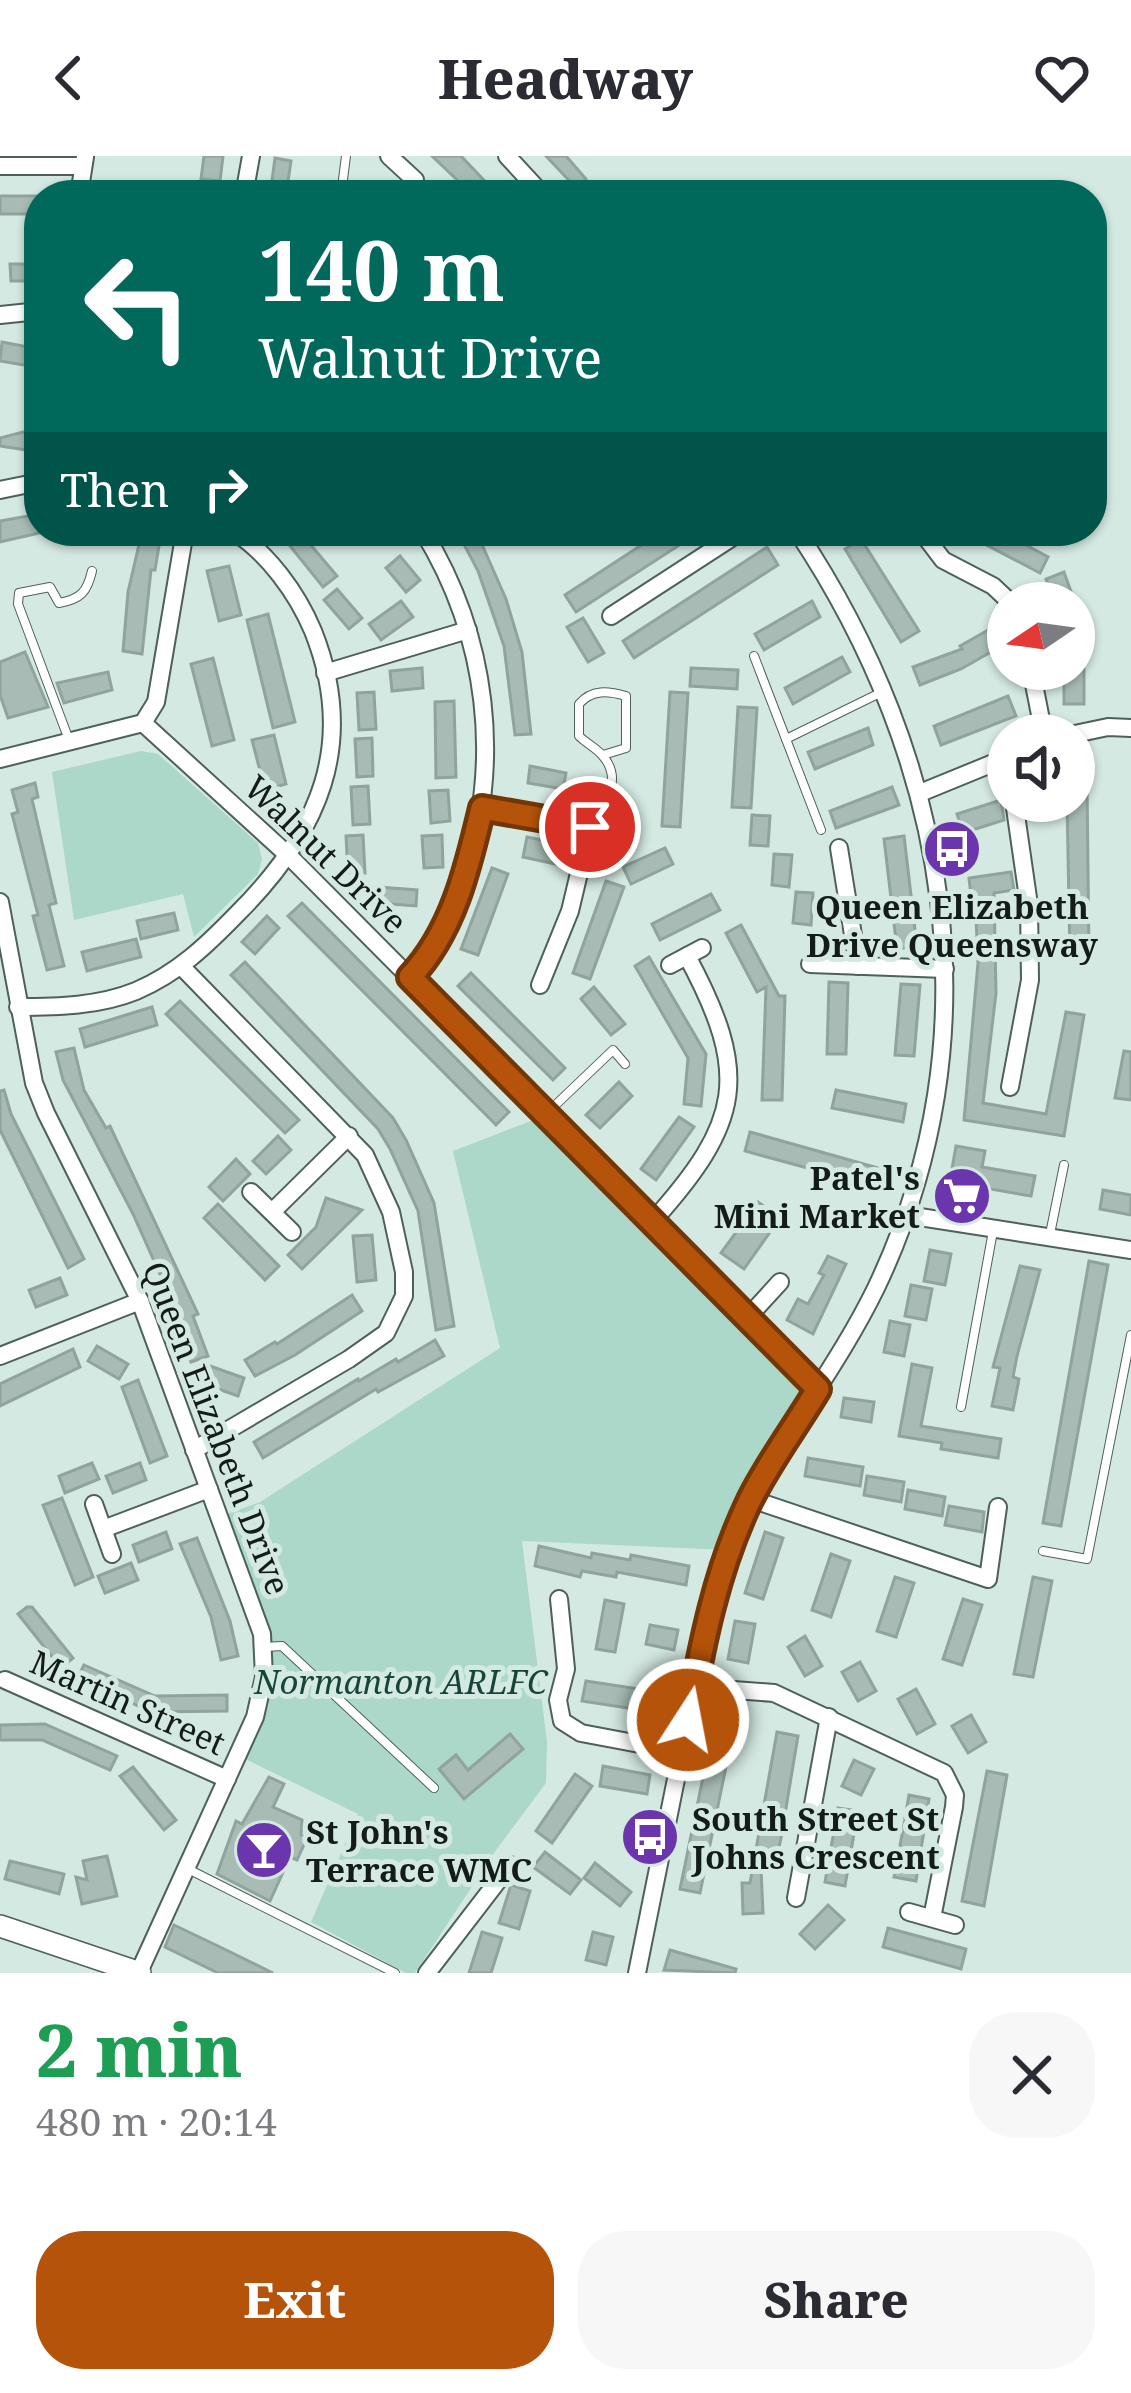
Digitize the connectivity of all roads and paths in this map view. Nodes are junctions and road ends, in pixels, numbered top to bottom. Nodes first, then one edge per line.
1 (389, 156) edge
2 (508, 156) edge
3 (84, 161) edge
4 (0, 166) edge
5 (415, 180) edge
6 (530, 180) edge
7 (182, 546) edge
8 (248, 546) edge
9 (431, 546) edge
10 (719, 546) edge
11 (806, 546) edge
12 (933, 546) edge
13 (92, 571) dead end
14 (987, 583) edge
15 (610, 616) dead end
16 (468, 630) junction
17 (754, 656) dead end
18 (325, 673) junction
19 (885, 691) junction
20 (143, 723) junction
21 (1131, 728) edge
22 (1095, 730) edge
23 (786, 739) junction
24 (70, 741) junction
25 (603, 755) junction
26 (0, 759) edge
27 (987, 770) edge
28 (920, 794) junction
29 (482, 808) junction
30 (1017, 822) edge
31 (590, 827) junction
32 (821, 830) dead end
33 (839, 848) dead end
34 (289, 856) junction
35 (0, 902) edge
36 (686, 956) dead end
37 (810, 964) dead end
38 (858, 966) junction
39 (6, 967) edge
40 (182, 967) junction
41 (945, 969) junction
42 (410, 977) junction
43 (539, 985) dead end
44 (18, 1007) junction
45 (625, 1064) dead end
46 (1010, 1088) dead end
47 (544, 1116) junction
48 (349, 1136) junction
49 (1064, 1165) dead end
50 (251, 1192) dead end
51 (272, 1212) junction
52 (907, 1214) junction
53 (652, 1222) junction
54 (994, 1229) junction
55 (292, 1232) dead end
56 (1049, 1239) junction
57 (1131, 1250) edge
58 (780, 1282) dead end
59 (140, 1301) junction
60 (749, 1316) junction
61 (1131, 1335) edge
62 (0, 1356) edge
63 (818, 1389) junction
64 (961, 1406) dead end
65 (194, 1450) junction
66 (208, 1489) junction
67 (751, 1499) junction
68 (94, 1504) dead end
69 (998, 1507) dead end
70 (103, 1529) junction
71 (1043, 1551) dead end
72 (112, 1554) dead end
73 (559, 1599) dead end
74 (263, 1647) junction
75 (5, 1680) dead end
76 (694, 1687) junction
77 (830, 1717) junction
78 (682, 1752) junction
79 (227, 1779) junction
80 (434, 1788) dead end
81 (510, 1865) dead end
82 (187, 1869) junction
83 (795, 1902) dead end
84 (909, 1912) dead end
85 (932, 1918) junction
86 (0, 1925) edge
87 (955, 1925) dead end
88 (140, 1973) edge
89 (395, 1973) edge
90 (427, 1973) edge
91 (637, 1973) edge

1 - 5 street
2 - 6 street
3 - 4 street
7 - 20 street
8 - 18 street
9 - 16 street
10 - 15 street
11 - 19 street
12 - 14 street
13 - 24 lane
16 - 18 street
16 - 29 street
17 - 23 lane
18 - 34 street
19 - 23 lane
19 - 28 street
20 - 24 street
20 - 34 street, Walnut Drive
21 - 22 street
23 - 32 lane
24 - 26 street
25 - 25 lane
25 - 31 lane
27 - 28 street
28 - 41 street
29 - 31 street
29 - 42 street
30 - 46 street
31 - 43 street
33 - 38 street
34 - 40 street
34 - 42 street, Walnut Drive
35 - 39 street, Queen Elizabeth Drive
36 - 53 street
37 - 38 street
38 - 41 street
39 - 44 street, Queen Elizabeth Drive
40 - 44 street
40 - 48 street
41 - 52 street
42 - 47 street, Walnut Drive
44 - 59 street, Queen Elizabeth Drive
45 - 47 lane
47 - 53 street, Walnut Drive
48 - 51 street
48 - 65 street
49 - 56 lane
50 - 51 street
51 - 55 street
52 - 54 street
52 - 63 street
53 - 60 street, Walnut Drive
54 - 56 street
54 - 64 lane
56 - 57 street
58 - 60 street
59 - 62 street
59 - 65 street, Queen Elizabeth Drive
60 - 63 street, Walnut Drive
61 - 71 lane
63 - 67 street
65 - 66 street, Queen Elizabeth Drive
66 - 70 street
66 - 74 street, Queen Elizabeth Drive
67 - 69 street
67 - 76 street
68 - 70 street
70 - 72 street
73 - 78 street
74 - 79 street, Queen Elizabeth Drive
74 - 80 lane
75 - 79 street, Martin Street
76 - 77 street
76 - 78 street
77 - 83 street
77 - 85 street
78 - 91 street
79 - 82 street, Queen Elizabeth Drive
81 - 90 street
82 - 88 street, Queen Elizabeth Drive
82 - 89 lane
84 - 85 street
85 - 87 street
86 - 88 street

